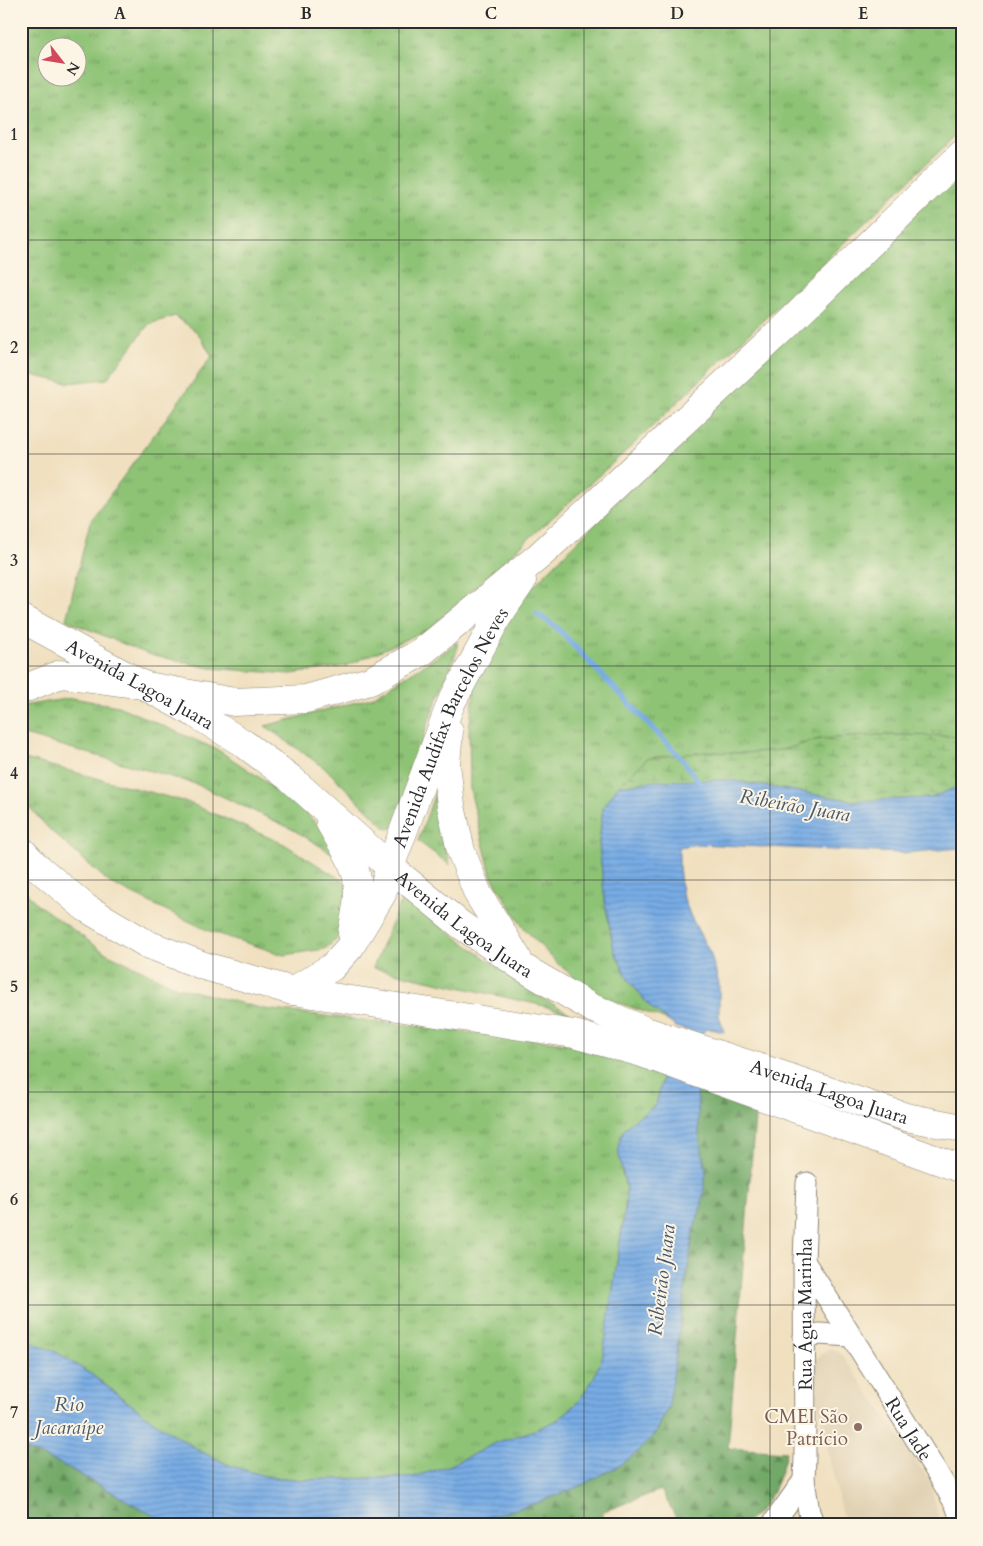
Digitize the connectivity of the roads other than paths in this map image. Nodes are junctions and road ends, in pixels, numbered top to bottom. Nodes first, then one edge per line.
1 (962, 154) edge
2 (538, 556) junction
3 (21, 618) edge
4 (142, 686) junction
5 (21, 690) edge
6 (451, 703) junction
7 (321, 806) junction
8 (21, 850) edge
9 (390, 866) junction
10 (350, 947) junction
11 (522, 967) junction
12 (293, 991) junction
13 (644, 1042) junction
14 (745, 1076) junction
15 (962, 1128) edge
16 (962, 1169) edge
17 (807, 1183) dead end
18 (804, 1261) junction
19 (851, 1336) junction
20 (804, 1337) junction
21 (804, 1480) junction
22 (962, 1522) edge
23 (772, 1525) edge
24 (814, 1525) edge

1 - 2 main road, Avenida Audifax Barcelos Neves
2 - 4 main road, Avenida Audifax Barcelos Neves
2 - 6 main road, Avenida Audifax Barcelos Neves
3 - 4 main road, Avenida Lagoa Juara
4 - 5 main road, Avenida Audifax Barcelos Neves
4 - 7 main road, Avenida Lagoa Juara
6 - 9 main road, Avenida Audifax Barcelos Neves
6 - 11 main road
7 - 9 main road, Avenida Lagoa Juara
7 - 10 main road
8 - 12 main road, Avenida Lagoa Juara
9 - 10 main road, Avenida Audifax Barcelos Neves
9 - 11 main road, Avenida Lagoa Juara
10 - 12 main road, Avenida Audifax Barcelos Neves
11 - 13 main road, Avenida Lagoa Juara
12 - 13 main road, Avenida Lagoa Juara
13 - 14 main road, Avenida Lagoa Juara
14 - 15 main road, Avenida Lagoa Juara
14 - 16 main road, Avenida Lagoa Juara
17 - 18 street, Rua Água Marinha
18 - 19 street, Rua Jade
18 - 20 street, Rua Água Marinha
19 - 20 street
19 - 22 street, Rua Jade
20 - 21 street, Rua Água Marinha
21 - 23 street
21 - 24 street, Rua Água Marinha

